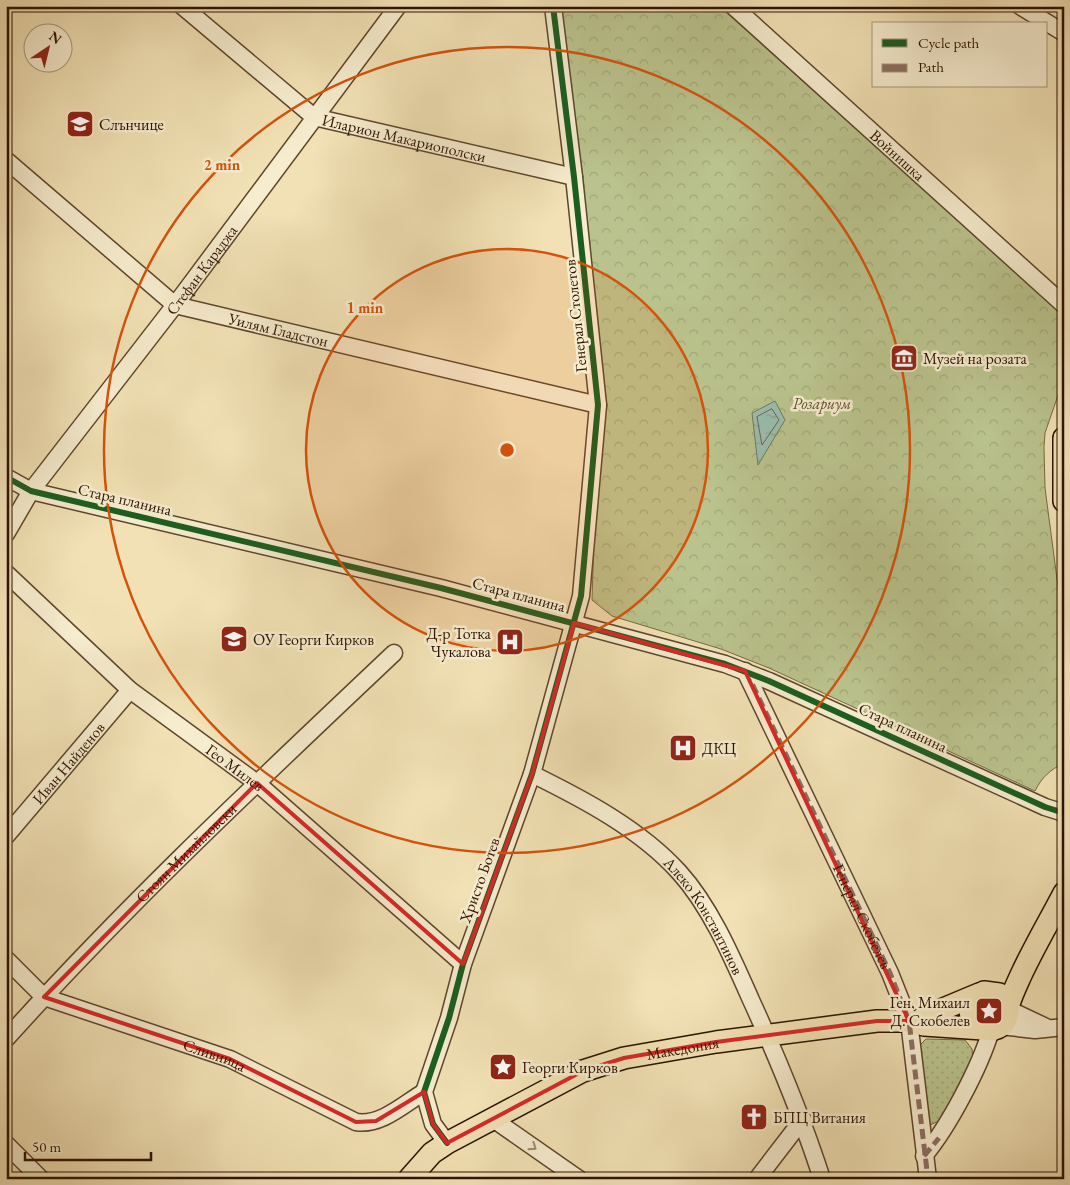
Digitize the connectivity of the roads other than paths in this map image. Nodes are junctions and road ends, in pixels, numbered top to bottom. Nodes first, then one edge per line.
1 (182, 6) edge
2 (398, 6) edge
3 (553, 6) edge
4 (733, 6) edge
5 (1020, 6) edge
6 (1046, 22) edge
7 (1048, 23) edge
8 (1064, 33) edge
9 (314, 116) junction
10 (6, 160) edge
11 (574, 177) junction
12 (175, 305) junction
13 (1064, 305) edge
14 (598, 405) junction
15 (1064, 438) edge
16 (6, 476) edge
17 (31, 491) junction
18 (1064, 501) edge
19 (6, 534) edge
20 (6, 574) edge
21 (574, 623) junction
22 (394, 653) dead end
23 (745, 671) junction
24 (130, 690) junction
25 (532, 774) junction
26 (257, 783) junction
27 (1064, 812) edge
28 (6, 836) edge
29 (1064, 893) edge
30 (6, 959) edge
31 (463, 964) junction
32 (1021, 975) junction
33 (985, 993) junction
34 (44, 997) junction
35 (998, 1020) junction
36 (913, 1022) junction
37 (1056, 1028) edge
38 (768, 1036) junction
39 (6, 1039) edge
40 (424, 1092) junction
41 (493, 1119) junction
42 (803, 1119) junction
43 (455, 1139) junction
44 (6, 1144) edge
45 (924, 1156) junction
46 (41, 1179) edge
47 (409, 1179) edge
48 (579, 1179) edge
49 (756, 1179) edge
50 (822, 1179) edge
51 (928, 1179) edge

1 - 9 street, Иларион Макариополски
2 - 9 street, Стефан Караджа
3 - 11 street, Генерал Столетов
4 - 13 street, Войнишка
5 - 6 street
7 - 8 street
9 - 11 street, Иларион Макариополски
9 - 12 street, Стефан Караджа
10 - 12 street, Уилям Гладстон
11 - 14 street, Генерал Столетов
12 - 14 street, Уилям Гладстон
12 - 17 street, Стефан Караджа
14 - 21 street, Генерал Столетов
15 - 18 main road
16 - 17 street, Стара планина
17 - 19 street, Стефан Караджа
17 - 21 street, Стара планина
20 - 24 street, Гео Милев
21 - 23 street, Стара планина
21 - 25 street, Христо Ботев
22 - 26 street, Стоян Михайловски
23 - 27 street, Стара планина
23 - 36 street, Генерал Скобелев
24 - 26 street, Гео Милев
24 - 28 street, Иван Найденов
25 - 31 street, Христо Ботев
25 - 38 street, Алеко Константинов
26 - 31 street, Гео Милев
26 - 34 street, Стоян Михайловски
29 - 32 main road
30 - 34 street, Сливница
31 - 40 street, Христо Ботев
32 - 33 main road, Македония
32 - 35 main road
33 - 35 main road
33 - 35 main road
33 - 36 main road, Македония
34 - 39 street, Стоян Михайловски
34 - 40 street, Сливница
35 - 36 main road, Македония
35 - 37 street, Македония
35 - 45 street
36 - 38 main road, Македония
36 - 45 street, Генерал Скобелев
38 - 41 main road, Македония
38 - 42 street, Алеко Константинов
40 - 43 street
41 - 43 main road, Македония
41 -> 48 street
42 - 49 street
42 - 50 street, Алеко Константинов
43 - 47 main road
44 - 46 street
45 - 51 street, Генерал Скобелев

